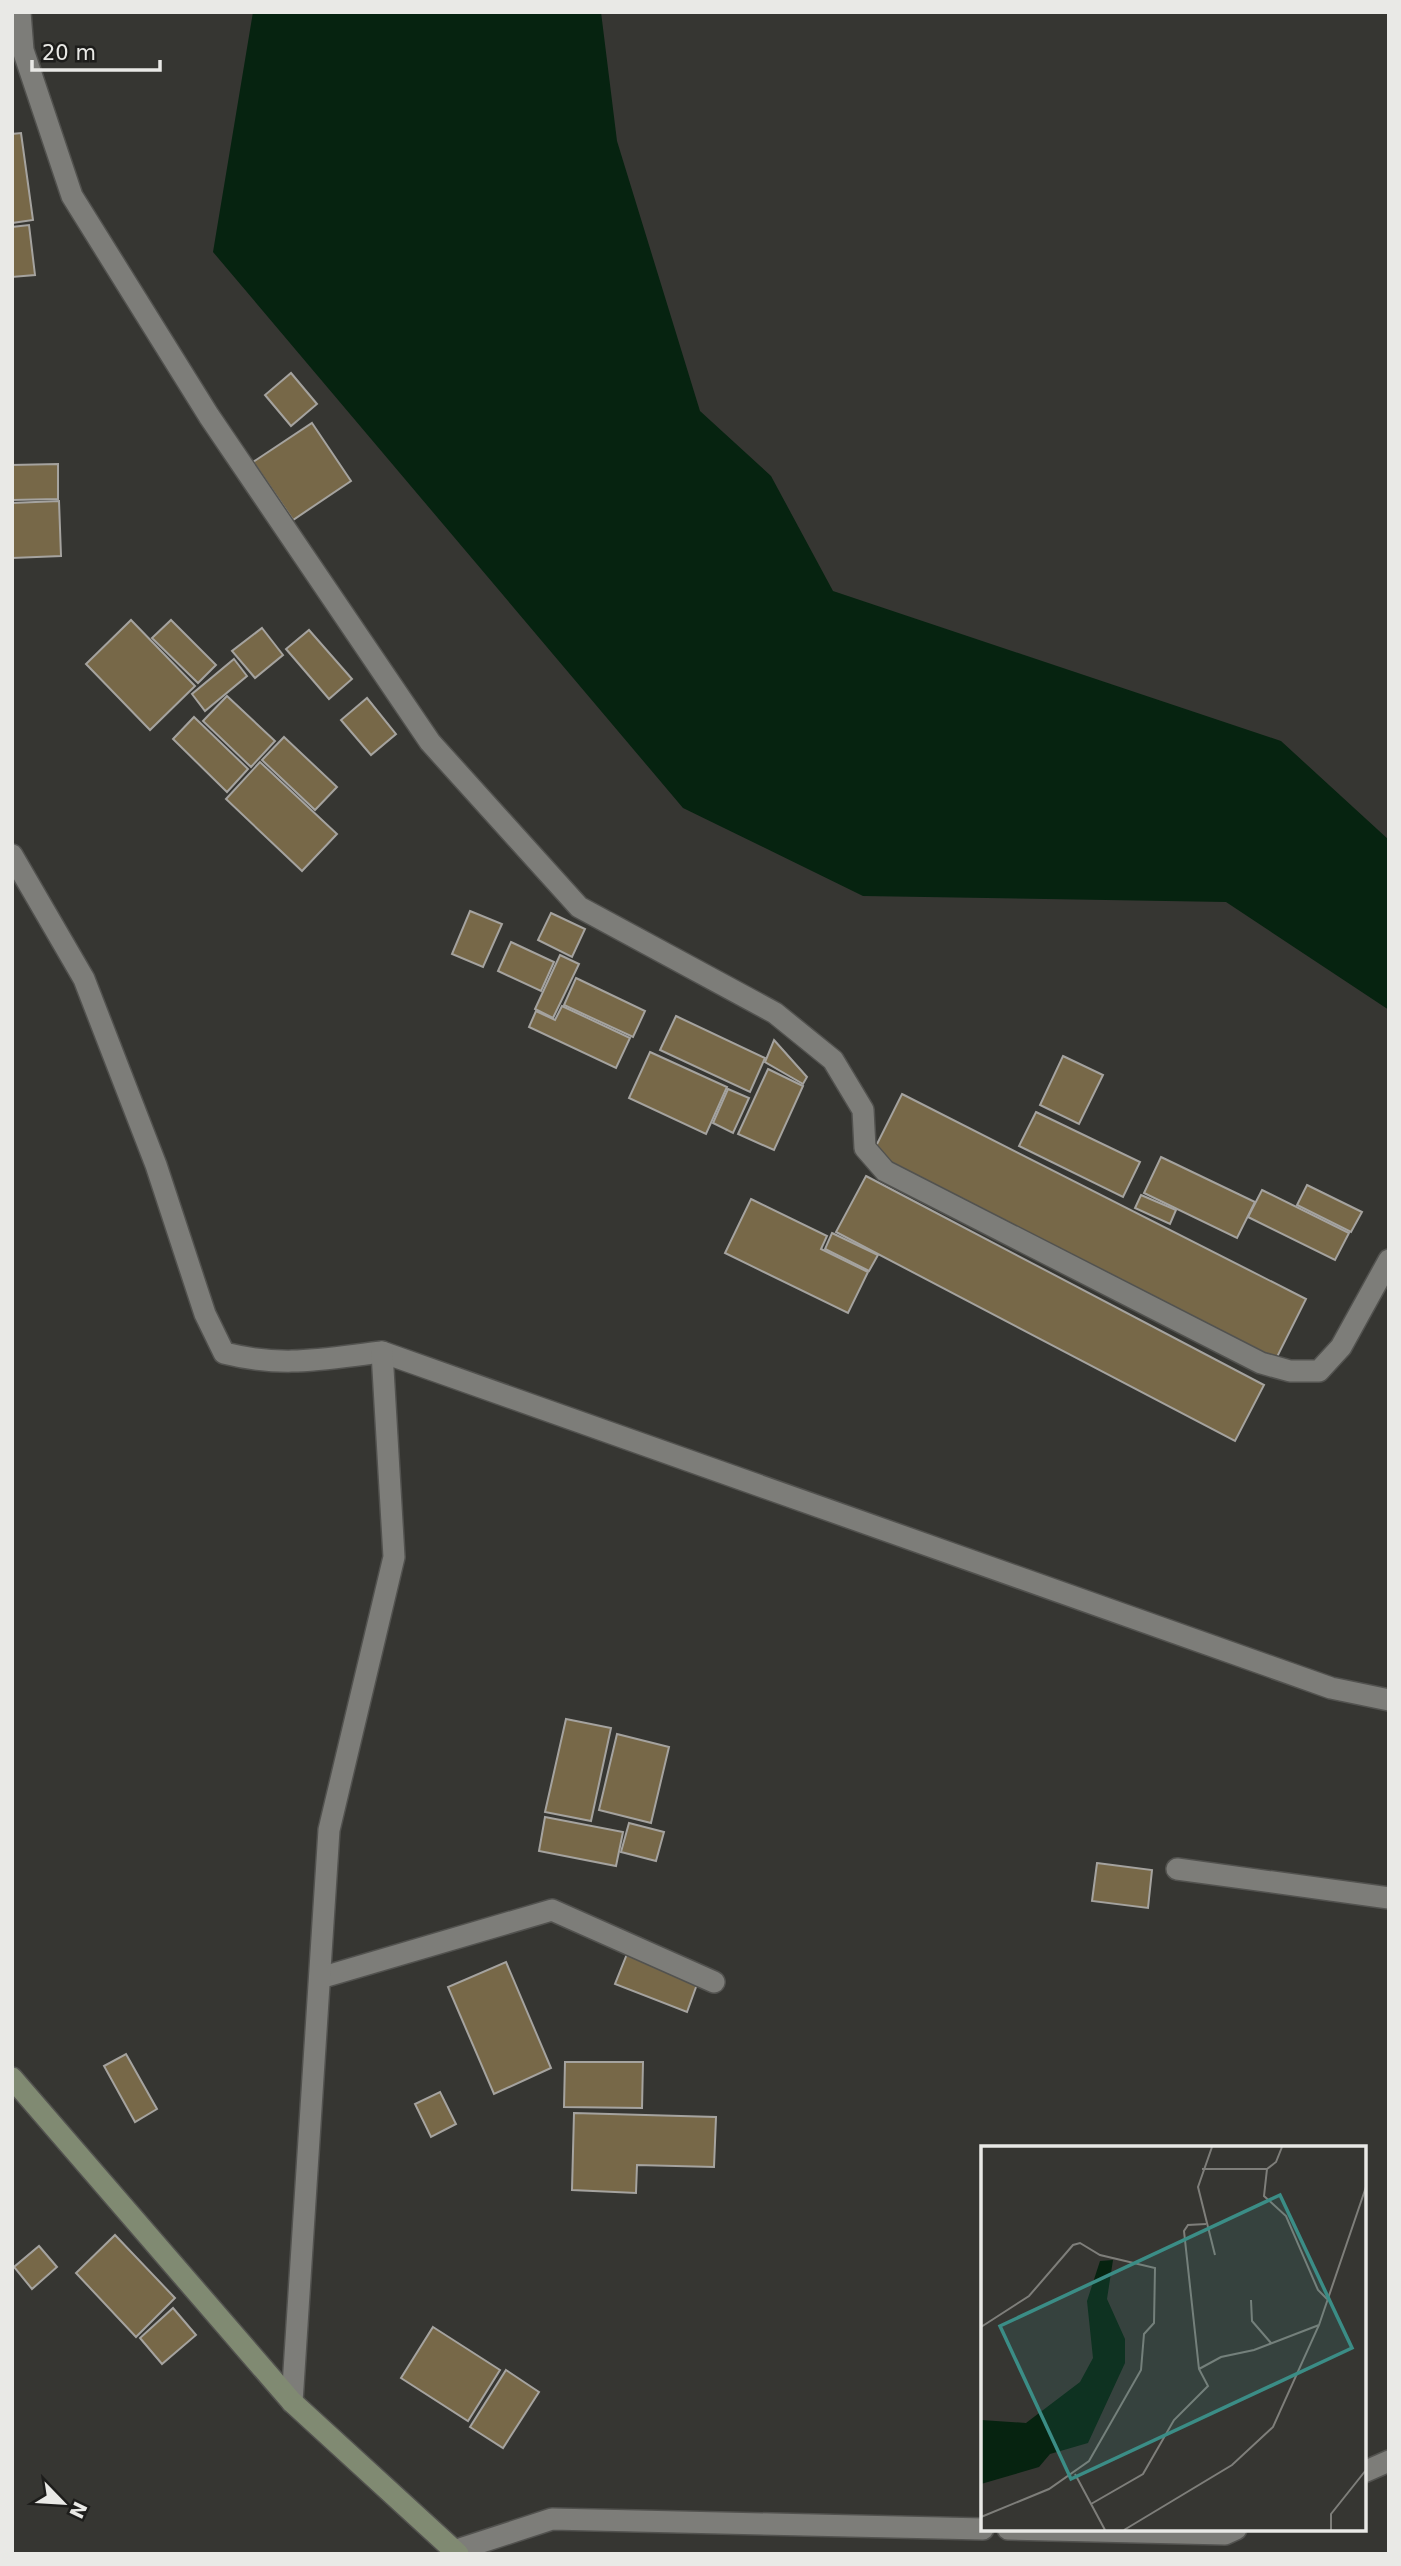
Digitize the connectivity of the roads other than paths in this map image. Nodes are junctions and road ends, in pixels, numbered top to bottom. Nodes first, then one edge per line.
1 (20, 12) edge
2 (12, 855) edge
3 (1389, 1260) edge
4 (382, 1352) junction
5 (1389, 1700) edge
6 (1177, 1869) dead end
7 (1389, 1898) edge
8 (320, 1978) junction
9 (714, 1982) dead end
10 (12, 2078) edge
11 (292, 2402) junction
12 (1389, 2461) edge
13 (1366, 2471) edge
14 (981, 2529) edge
15 (1095, 2531) edge
16 (1232, 2531) edge
17 (456, 2552) edge

1 - 3 street
2 - 4 street
4 - 5 street
4 - 8 street
6 - 7 street
8 - 9 street
8 - 11 street
10 - 11 street
11 - 17 street
12 - 13 street
14 - 17 street
15 - 16 street

